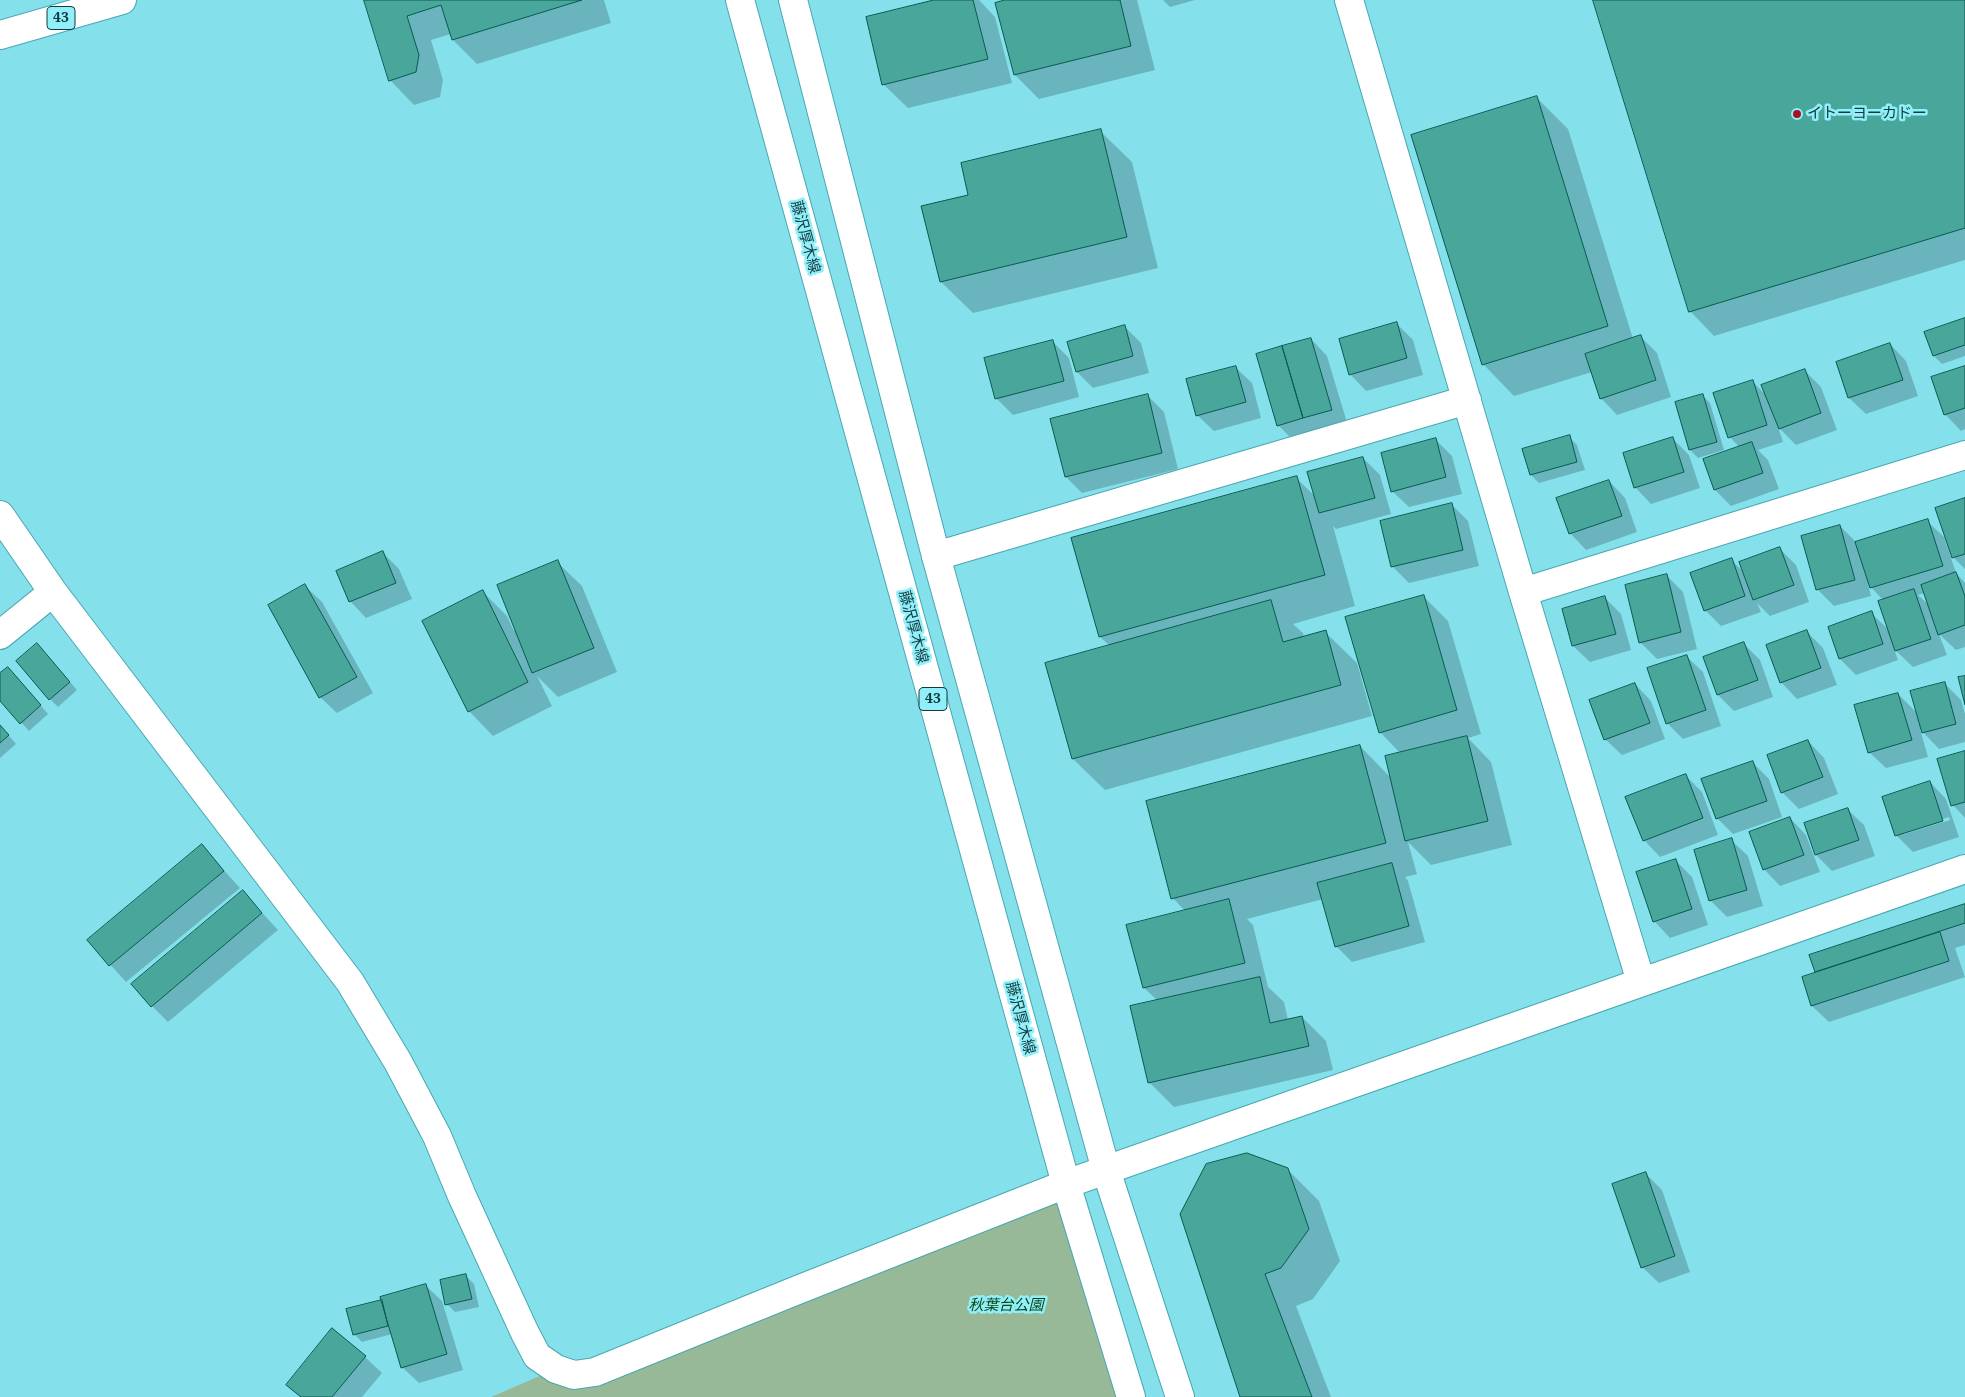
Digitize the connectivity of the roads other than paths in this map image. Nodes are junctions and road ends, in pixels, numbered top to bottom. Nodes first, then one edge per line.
1 (122, 0) edge
2 (740, 0) edge
3 (793, 0) edge
4 (1349, 0) edge
5 (0, 35) edge
6 (1467, 400) junction
7 (1965, 455) edge
8 (0, 515) edge
9 (936, 556) junction
10 (53, 592) junction
11 (1523, 592) junction
12 (0, 635) edge
13 (1965, 869) edge
14 (1641, 982) junction
15 (1106, 1170) junction
16 (1066, 1184) junction
17 (1131, 1397) edge
18 (1180, 1397) edge

1 - 5 street, 43
2 - 16 street, 藤沢厚木線 / 43
3 - 9 street
4 - 6 street
6 - 9 street
6 - 11 street
7 - 11 street
8 - 10 street
9 - 15 street
10 - 12 street
10 - 16 street
11 - 14 street
13 - 14 street
14 - 15 street
15 - 16 street
15 - 18 street
16 - 17 street, 藤沢厚木線 / 43

